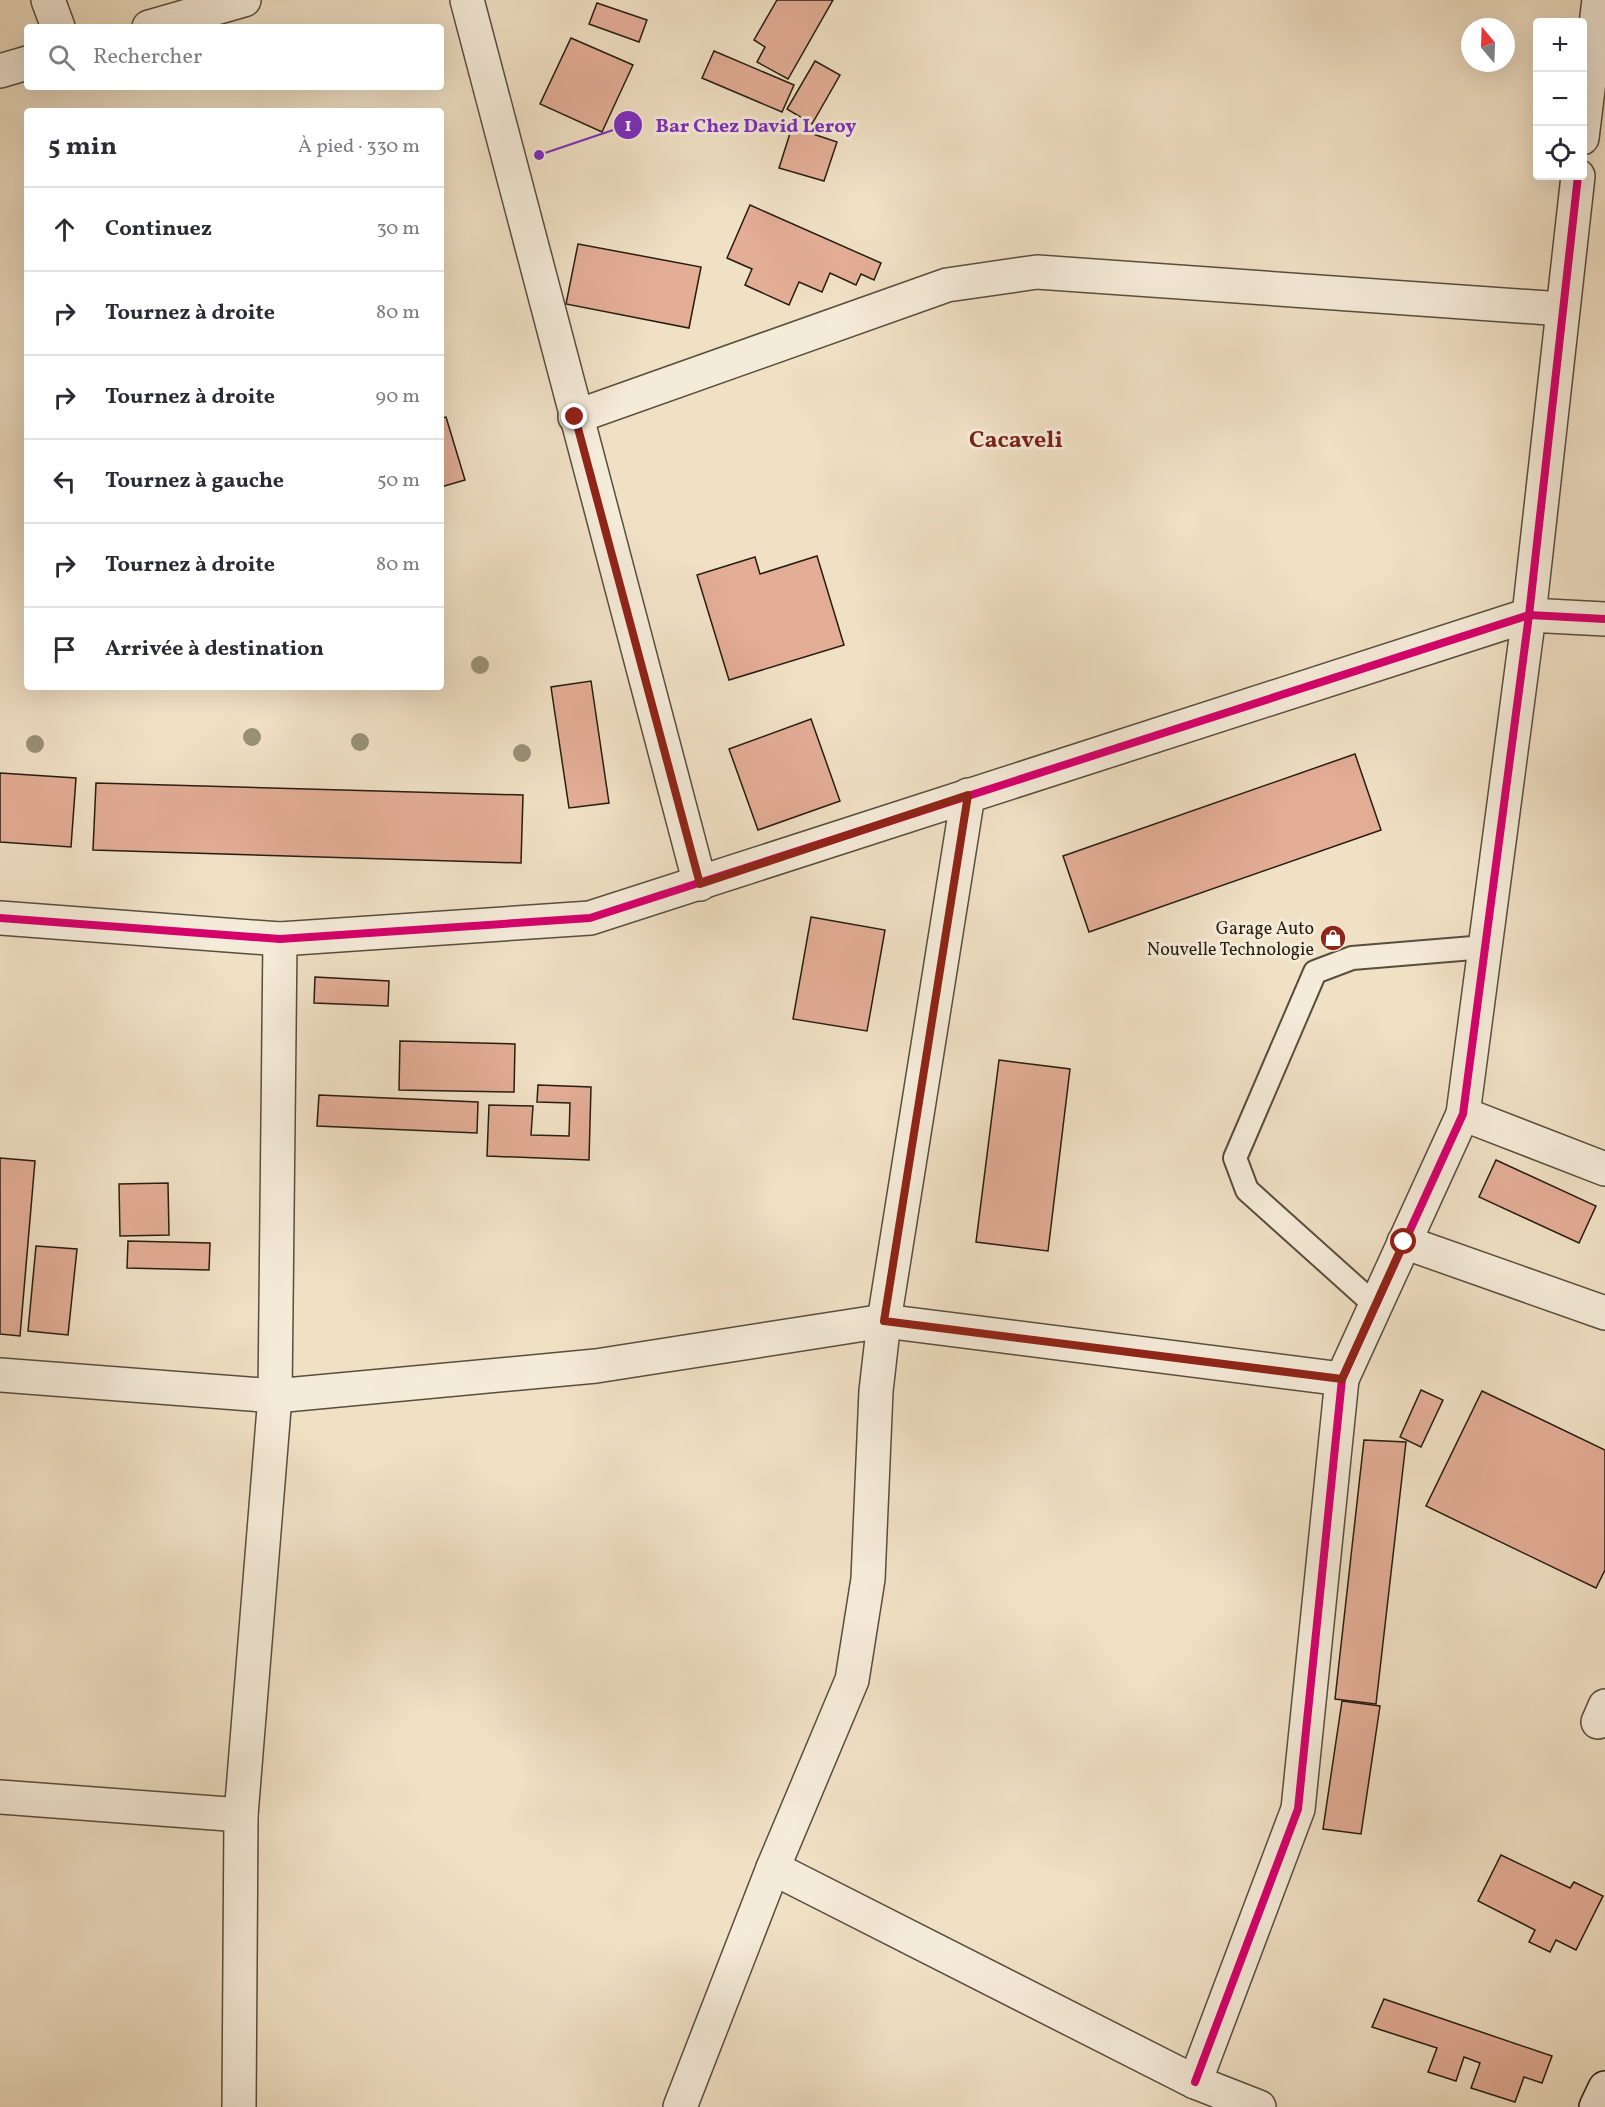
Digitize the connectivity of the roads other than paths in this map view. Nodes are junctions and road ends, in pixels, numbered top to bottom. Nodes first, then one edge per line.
1 (48, 0) edge
2 (244, 0) edge
3 (467, 0) edge
4 (1599, 0) edge
5 (57, 24) edge
6 (160, 24) edge
7 (24, 64) edge
8 (0, 71) edge
9 (1583, 126) edge
10 (1578, 180) edge
11 (1563, 309) junction
12 (575, 417) junction
13 (1529, 615) junction
14 (1605, 619) edge
15 (968, 795) junction
16 (700, 884) junction
17 (0, 918) edge
18 (280, 939) junction
19 (1485, 947) junction
20 (1463, 1114) junction
21 (1605, 1169) edge
22 (1404, 1242) junction
23 (1375, 1305) junction
24 (1605, 1313) edge
25 (884, 1321) junction
26 (0, 1376) edge
27 (1342, 1379) junction
28 (275, 1396) junction
29 (0, 1797) edge
30 (241, 1815) junction
31 (773, 1869) junction
32 (1195, 2082) junction
33 (1605, 2088) edge
34 (239, 2107) edge
35 (680, 2107) edge
36 (1259, 2107) edge
37 (1596, 2107) edge

1 - 5 street
2 - 6 street
3 - 12 street
4 - 9 street
7 - 8 street
10 - 11 street
11 - 12 street
11 - 13 street
12 - 16 street
13 - 14 street
13 - 15 street
13 - 19 street
15 - 16 street
15 - 25 street
16 - 18 street
17 - 18 street
18 - 28 street
19 - 20 street
19 - 23 lane
20 - 21 street
20 - 22 street
22 - 23 street
22 - 24 street
23 - 27 street
25 - 27 street
25 - 28 street
25 - 31 street
26 - 28 street
27 - 32 street
28 - 30 street
29 - 30 street
30 - 34 street
31 - 32 street
31 - 35 street
32 - 36 street
33 - 37 street

